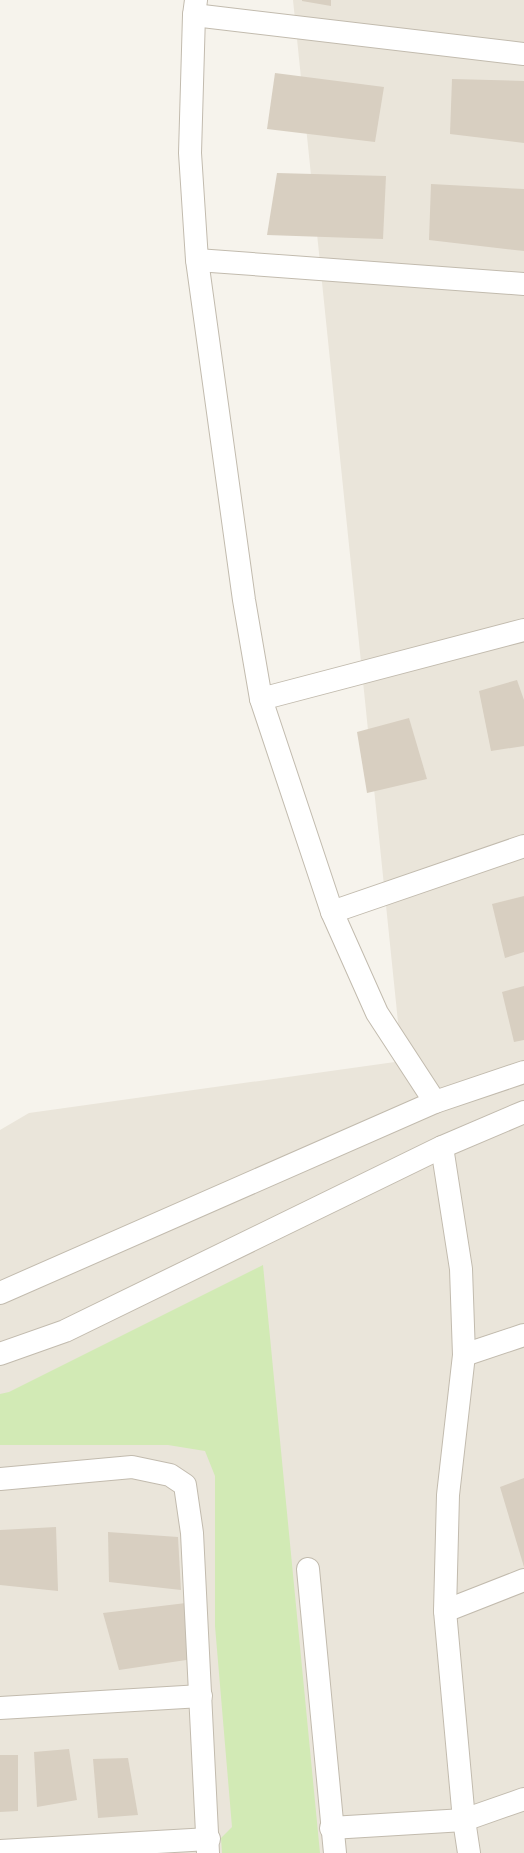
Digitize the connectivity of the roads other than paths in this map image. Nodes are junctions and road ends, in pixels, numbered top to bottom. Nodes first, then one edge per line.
1 (195, 8) edge
2 (524, 54) edge
3 (197, 260) junction
4 (524, 284) edge
5 (524, 630) edge
6 (262, 699) junction
7 (524, 846) edge
8 (332, 912) junction
9 (524, 1072) edge
10 (435, 1102) junction
11 (524, 1112) edge
12 (442, 1146) junction
13 (0, 1293) edge
14 (524, 1336) edge
15 (0, 1354) edge
16 (464, 1355) junction
17 (0, 1479) edge
18 (308, 1570) dead end
19 (524, 1580) edge
20 (445, 1611) junction
21 (201, 1696) junction
22 (0, 1708) edge
23 (524, 1799) edge
24 (464, 1820) junction
25 (331, 1828) junction
26 (209, 1846) edge
27 (0, 1851) edge
28 (334, 1853) edge
29 (469, 1853) edge

1 - 2 street
1 - 3 street
3 - 4 street
3 - 6 street
5 - 6 street
6 - 8 street
7 - 8 street
8 - 10 street
9 - 10 street
10 - 13 street
11 - 12 street
12 - 15 street
12 - 16 street
14 - 16 street
16 - 20 street
17 - 21 street
18 - 25 street
19 - 20 street
20 - 24 street
21 - 22 street
21 - 26 street
23 - 24 street
24 - 25 street
24 - 29 street
25 - 28 street
26 - 27 street

